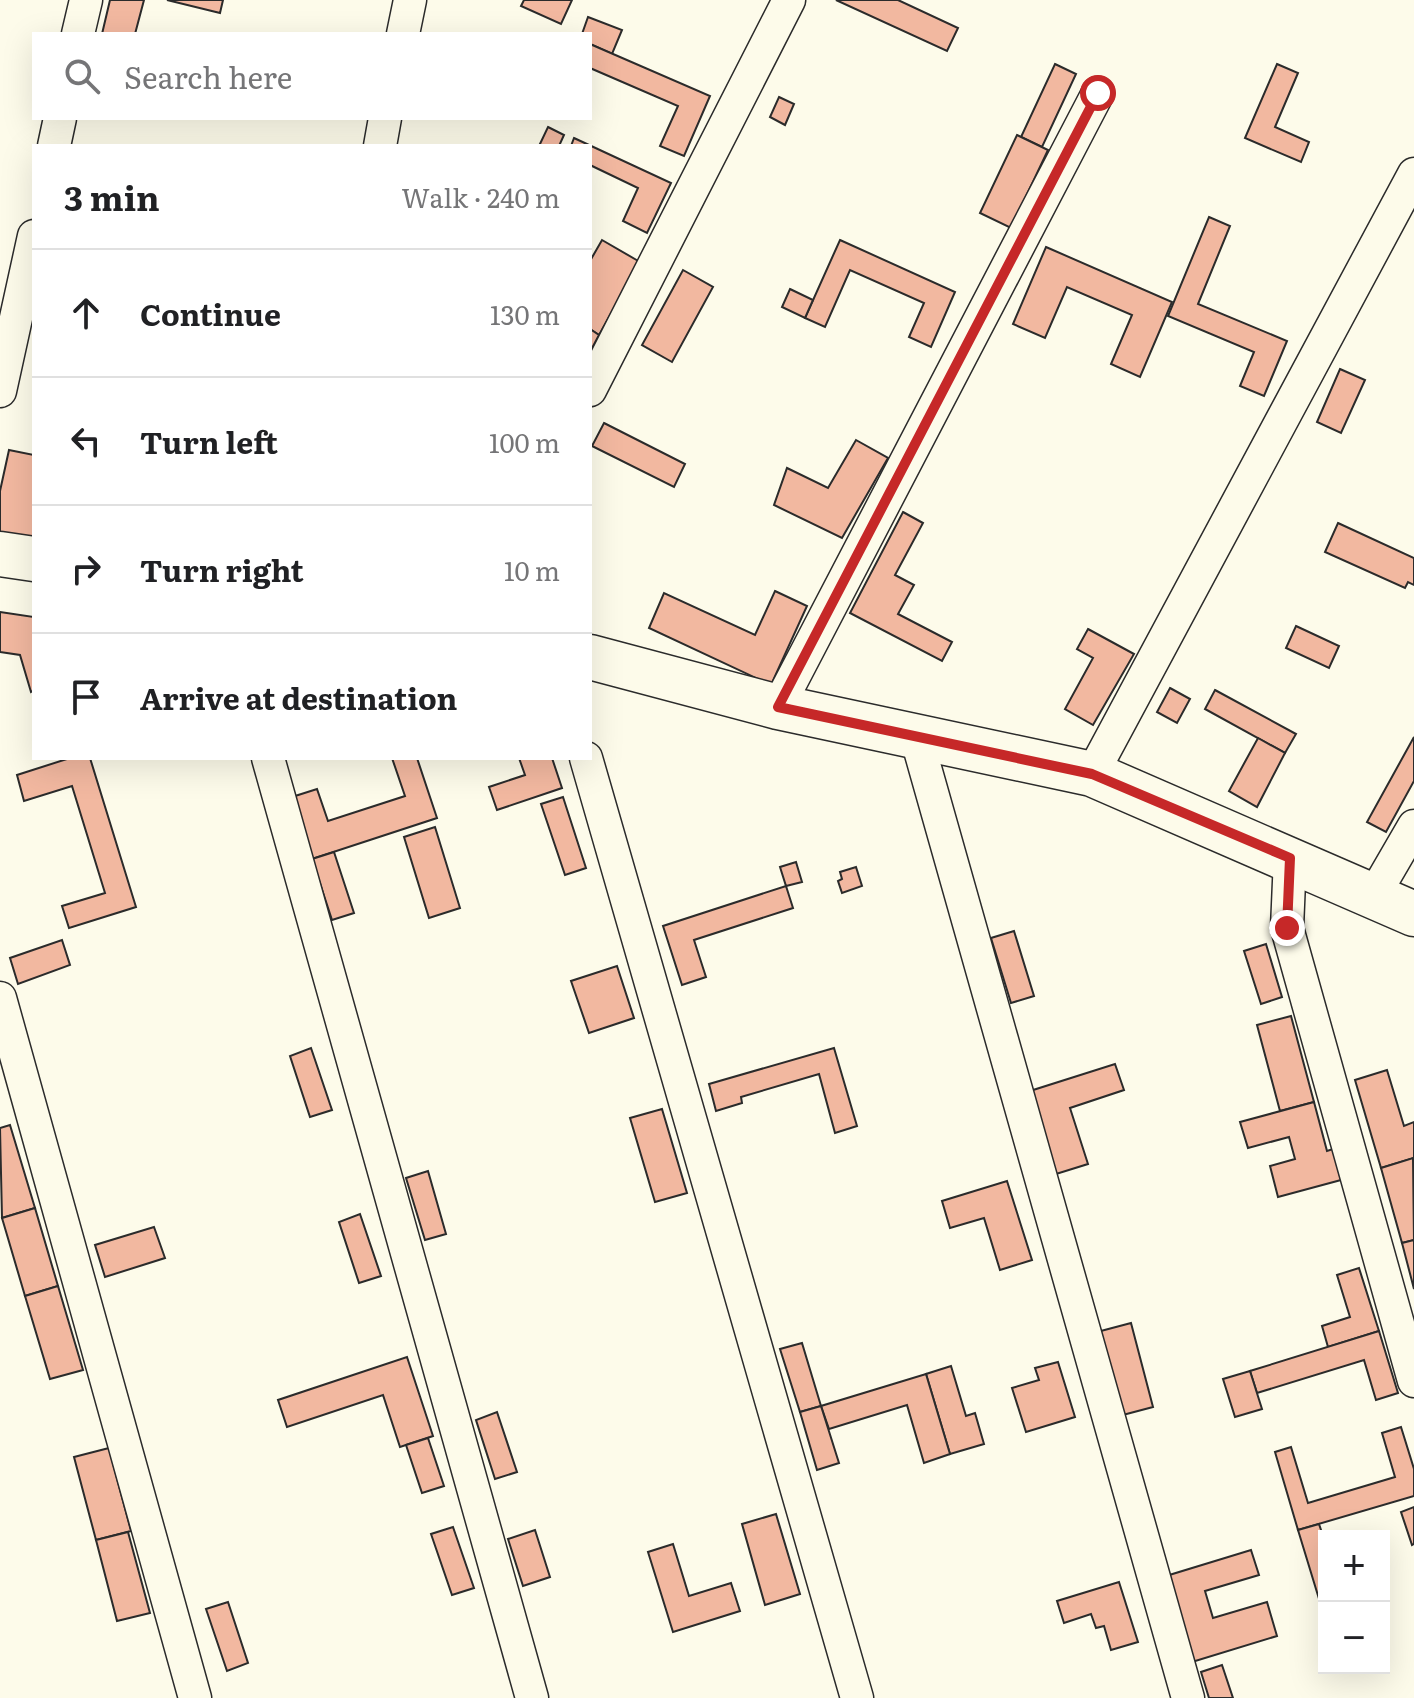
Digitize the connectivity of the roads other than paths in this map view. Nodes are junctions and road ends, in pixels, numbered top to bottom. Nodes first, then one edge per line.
1 (86, 0) edge
2 (410, 0) edge
3 (789, 0) edge
4 (78, 32) edge
5 (403, 32) edge
6 (1098, 93) dead end
7 (60, 120) edge
8 (385, 120) edge
9 (54, 144) edge
10 (380, 144) edge
11 (1414, 174) edge
12 (32, 245) edge
13 (592, 386) edge
14 (0, 391) edge
15 (0, 554) edge
16 (32, 559) edge
17 (592, 658) edge
18 (778, 707) junction
19 (916, 736) junction
20 (269, 760) edge
21 (587, 760) edge
22 (1092, 774) junction
23 (1414, 826) edge
24 (1290, 858) junction
25 (1374, 895) junction
26 (1414, 914) edge
27 (0, 998) edge
28 (1414, 1381) edge
29 (195, 1698) edge
30 (532, 1698) edge
31 (857, 1698) edge
32 (1188, 1698) edge

1 - 4 street
2 - 5 street
3 - 13 street
6 - 18 street
7 - 9 street
8 - 10 street
11 - 22 street
12 - 14 street
15 - 16 street
17 - 18 street
18 - 19 street
19 - 22 street
19 - 32 street
20 - 30 street
21 - 31 street
22 - 24 street
23 - 25 street
24 - 25 street
24 - 28 street
25 - 26 street
27 - 29 street

